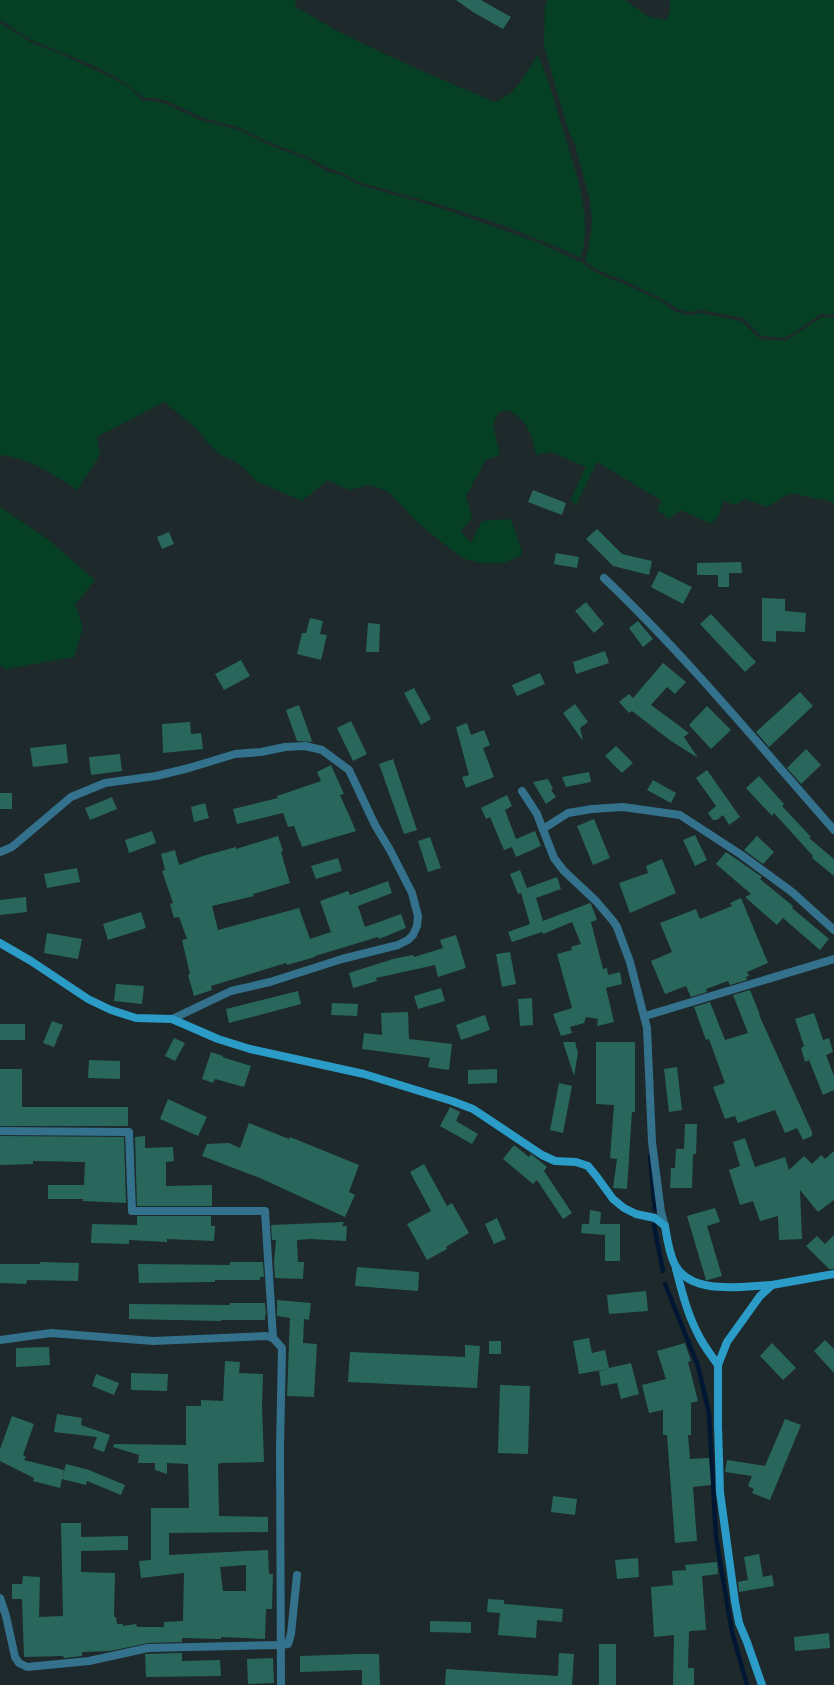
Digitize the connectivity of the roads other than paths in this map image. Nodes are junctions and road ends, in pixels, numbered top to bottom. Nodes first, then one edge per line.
1 (604, 578) dead end
2 (522, 791) dead end
3 (543, 829) junction
4 (834, 830) edge
5 (0, 852) edge
6 (834, 930) edge
7 (0, 943) edge
8 (834, 959) edge
9 (645, 1016) junction
10 (172, 1019) junction
11 (0, 1131) edge
12 (665, 1226) junction
13 (675, 1265) junction
14 (834, 1274) edge
15 (772, 1285) junction
16 (273, 1338) junction
17 (0, 1340) edge
18 (718, 1365) junction
19 (297, 1575) dead end
20 (0, 1598) edge
21 (280, 1646) junction
22 (281, 1685) edge
23 (762, 1685) edge

1 - 4 street
2 - 3 street
3 - 6 street
3 - 9 street
5 - 10 street
7 - 10 street
8 - 9 street
9 - 12 street
10 - 12 street
11 - 16 street
12 - 13 street
13 - 15 street
13 - 18 street
14 - 15 street
15 - 18 street
16 - 17 street
16 - 21 street
18 - 23 street
19 - 21 street
20 - 21 street
21 - 22 street

